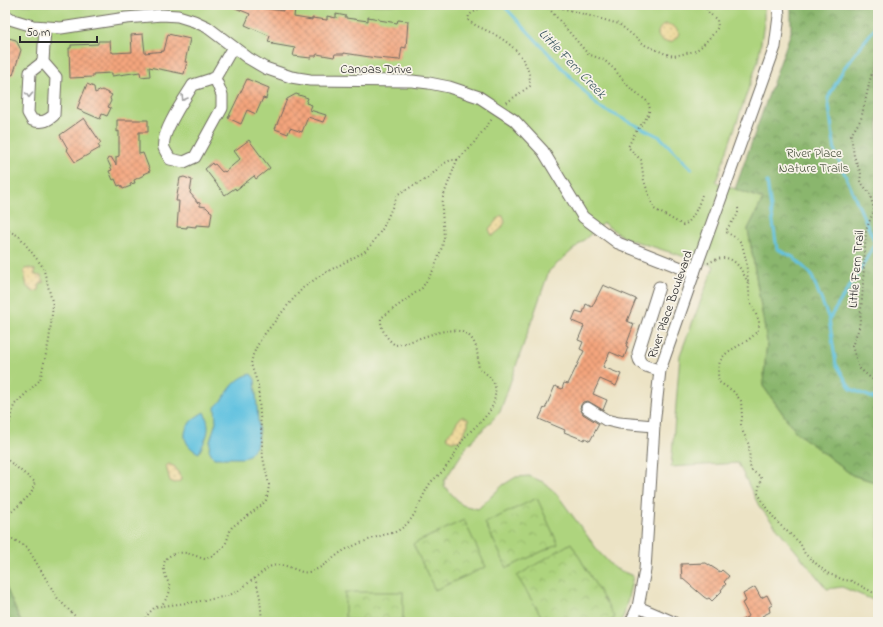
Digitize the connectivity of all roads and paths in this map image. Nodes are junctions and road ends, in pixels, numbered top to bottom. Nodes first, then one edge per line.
1 (485, 5) edge
2 (546, 5) edge
3 (551, 5) edge
4 (705, 5) edge
5 (778, 5) edge
6 (5, 15) edge
7 (45, 28) junction
8 (233, 47) junction
9 (878, 60) edge
10 (43, 62) junction
11 (214, 78) junction
12 (506, 103) dead end
13 (494, 116) dead end
14 (457, 160) junction
15 (702, 195) dead end
16 (738, 208) dead end
17 (5, 228) edge
18 (695, 269) junction
19 (748, 284) junction
20 (659, 287) dead end
21 (660, 370) junction
22 (878, 384) edge
23 (587, 408) dead end
24 (654, 426) junction
25 (5, 443) edge
26 (5, 458) edge
27 (5, 518) edge
28 (5, 535) edge
29 (255, 578) junction
30 (878, 594) edge
31 (162, 605) junction
32 (638, 607) junction
33 (90, 622) edge
34 (145, 622) edge
35 (262, 622) edge
36 (632, 622) edge
37 (673, 622) edge

1 - 12 path
2 - 15 path
3 - 4 path
5 - 18 street, River Place Boulevard
6 - 7 street, Canoas Drive
7 - 8 street, Canoas Drive
7 - 10 street
8 - 11 street
8 - 18 street, Canoas Drive
9 - 22 path, Little Fern Trail
10 -> 10 street
11 -> 11 street
13 - 14 path
14 - 29 path
14 - 31 path
16 - 19 path
17 - 25 path
18 - 19 path
18 - 21 street, River Place Boulevard
19 - 30 path
20 - 21 street
21 - 24 street, River Place Boulevard
23 - 24 street
24 - 32 street, River Place Boulevard
26 - 27 path
28 - 33 path
29 - 31 path
29 - 35 path
31 - 34 path
32 - 36 street, River Place Boulevard
32 - 37 street

